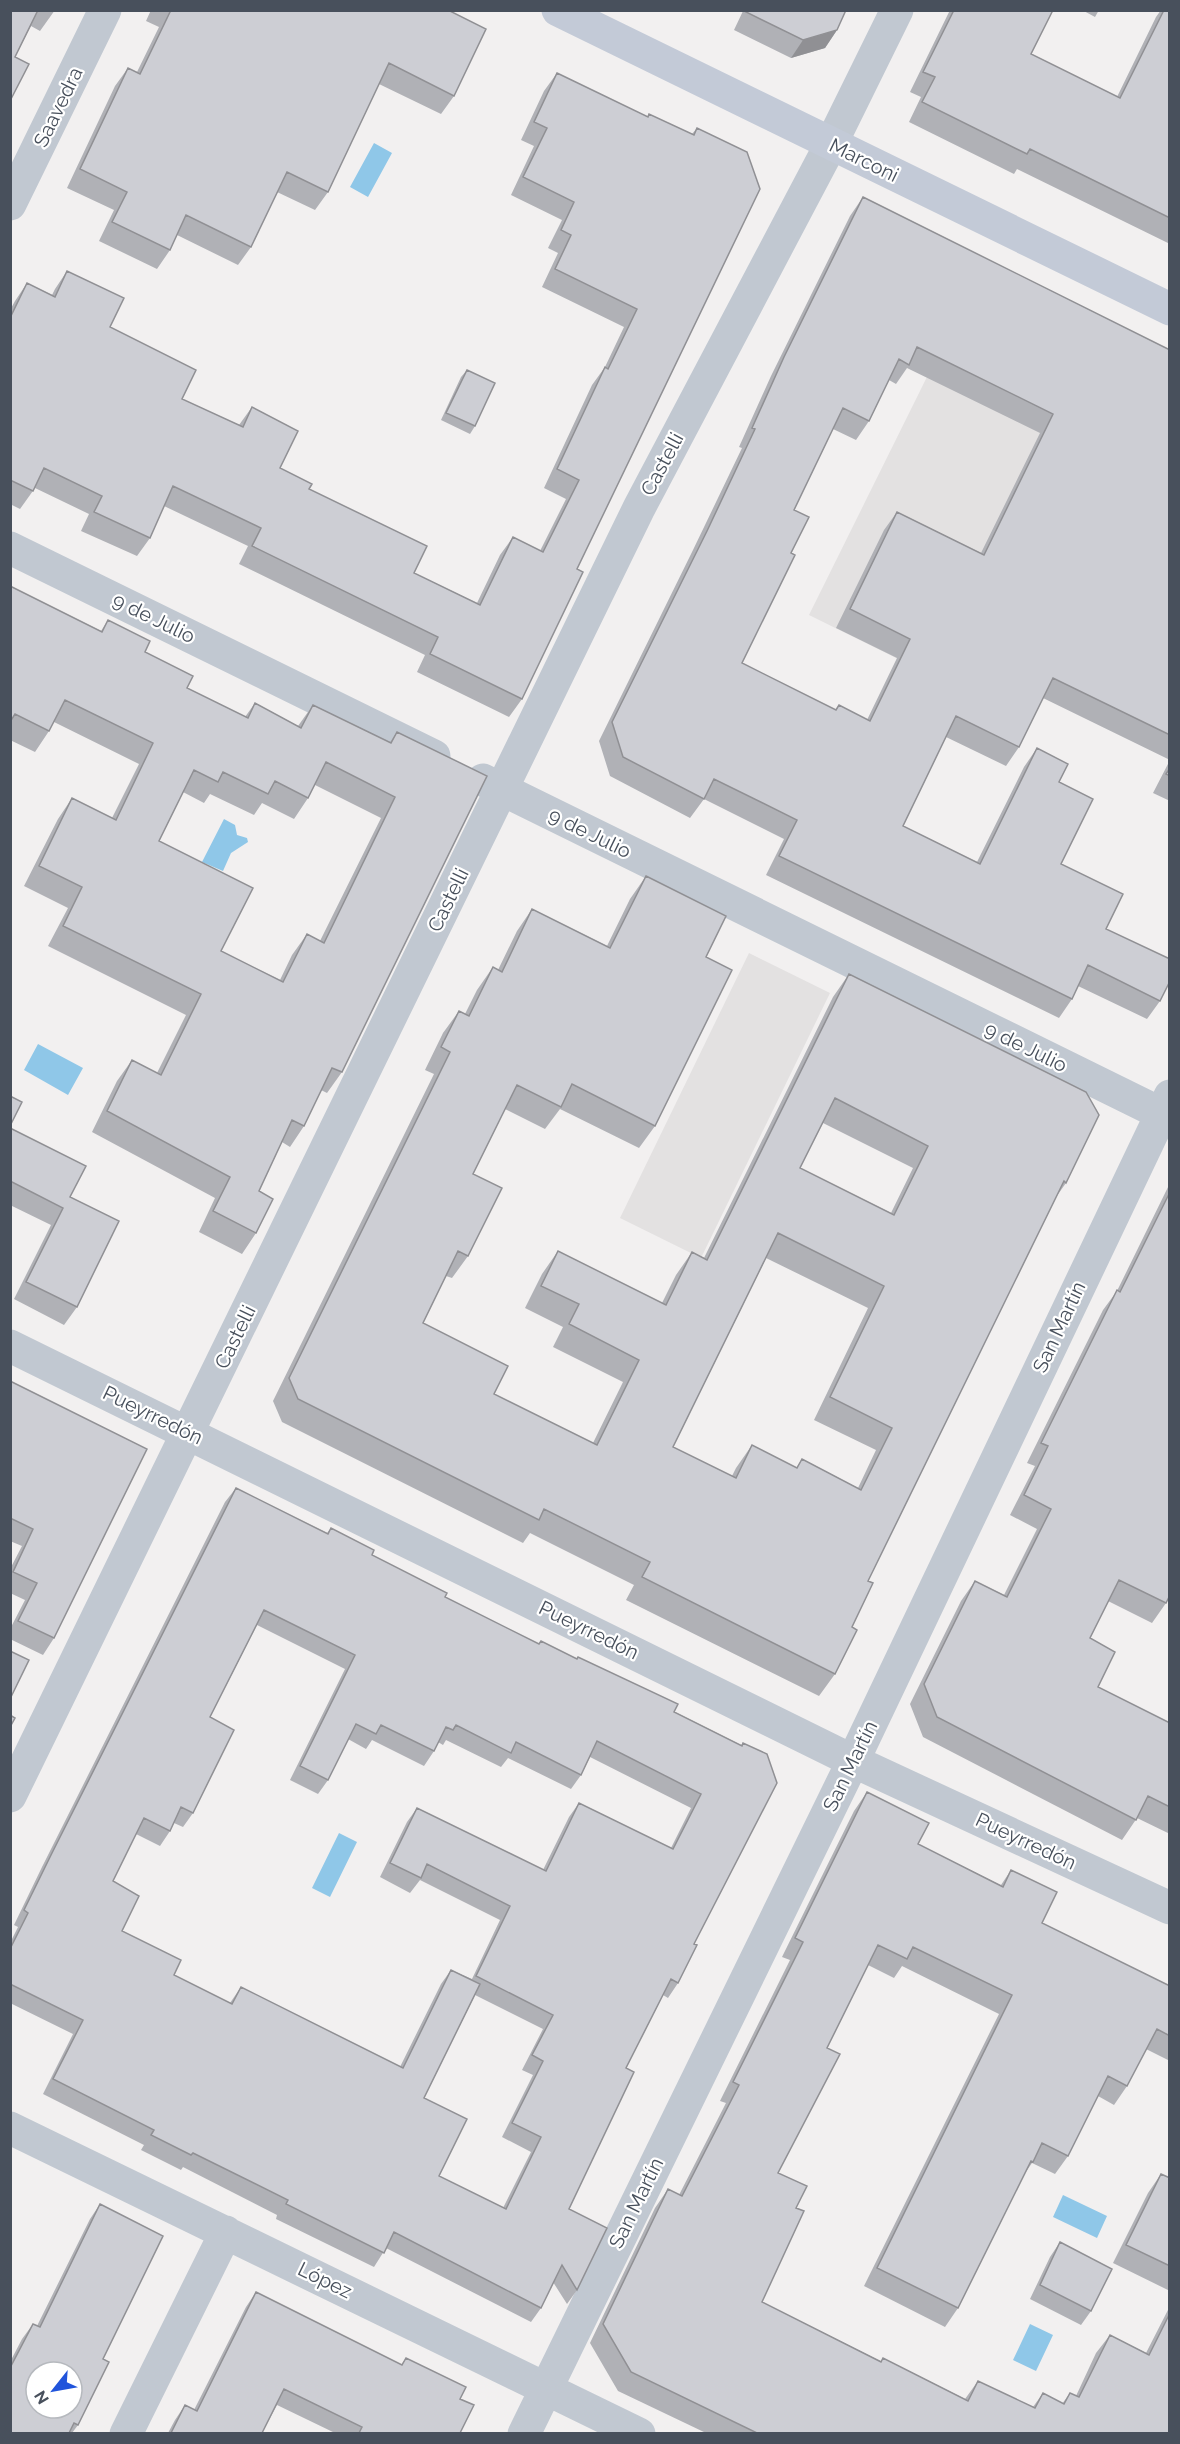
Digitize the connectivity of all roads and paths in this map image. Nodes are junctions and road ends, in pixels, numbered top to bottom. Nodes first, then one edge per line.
1 (105, 10) edge
2 (558, 10) edge
3 (897, 10) edge
4 (831, 144) junction
5 (10, 204) edge
6 (1170, 309) edge
7 (10, 548) edge
8 (502, 790) junction
9 (1167, 1109) edge
10 (10, 1346) edge
11 (188, 1432) junction
12 (853, 1761) junction
13 (10, 1796) edge
14 (1170, 1908) edge
15 (10, 2128) edge
16 (226, 2232) junction
17 (545, 2388) junction
18 (126, 2433) edge
19 (524, 2433) edge
20 (639, 2433) edge

1 - 5 street, Saavedra
2 - 4 main road, Marconi
3 - 4 street, Castelli
4 - 6 main road, Marconi
4 - 8 street, Castelli
7 - 8 street, 9 de Julio
8 - 9 street, 9 de Julio
8 - 11 street, Castelli
9 - 12 street, San Martín
10 - 11 street, Pueyrredón
11 - 12 street, Pueyrredón
11 - 13 street, Castelli
12 - 14 street, Pueyrredón
12 - 17 street, San Martín
15 - 16 street, López
16 - 17 street, López
16 - 18 street
17 - 19 street, San Martín
17 - 20 street, López

